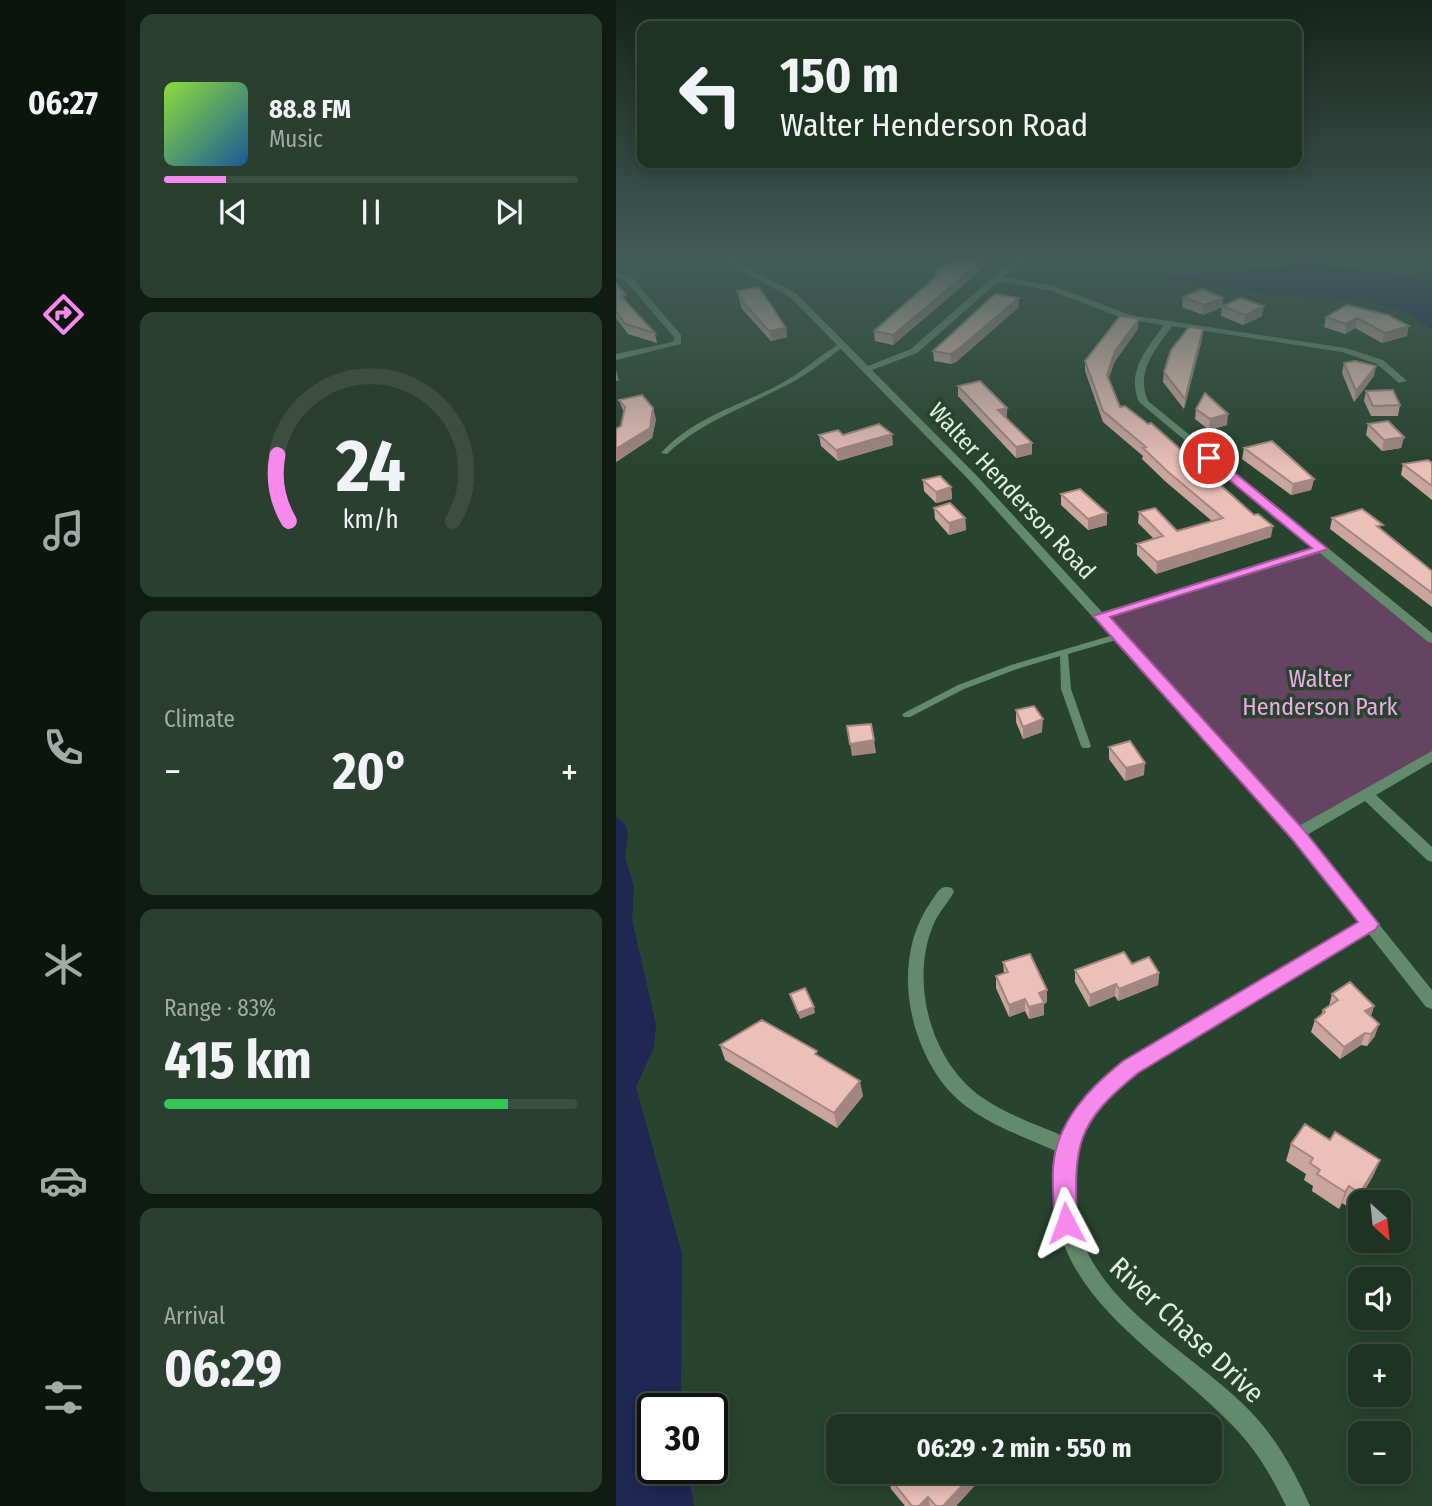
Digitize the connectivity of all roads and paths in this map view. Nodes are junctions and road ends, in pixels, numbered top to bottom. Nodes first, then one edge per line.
1 (673, 331) edge
2 (831, 331) edge
3 (936, 331) edge
4 (1164, 331) edge
5 (1216, 331) edge
6 (844, 344) junction
7 (616, 357) edge
8 (868, 369) junction
9 (1402, 381) dead end
10 (665, 453) dead end
11 (1321, 549) junction
12 (1100, 616) junction
13 (1119, 636) junction
14 (1432, 639) edge
15 (1064, 654) junction
16 (907, 715) dead end
17 (1086, 746) dead end
18 (1432, 756) edge
19 (1367, 794) junction
20 (1297, 834) junction
21 (1432, 856) edge
22 (946, 892) dead end
23 (1370, 924) junction
24 (1432, 1002) edge
25 (1068, 1147) junction
26 (1298, 1506) edge

1 - 7 street
2 - 6 street, Walter Henderson Road
3 - 8 street
4 - 11 street
5 - 9 street
6 - 8 street, Walter Henderson Road
6 - 10 lane
8 - 12 street, Walter Henderson Road
11 - 12 street
11 - 14 street
12 - 13 street, Walter Henderson Road
13 - 15 lane
13 - 20 street, Walter Henderson Road
15 - 16 lane
15 - 17 lane
18 - 19 street
19 - 20 street
19 - 21 street
20 - 23 street, Walter Henderson Road
22 - 25 street
23 - 24 street, Walter Henderson Road
23 - 25 street, River Chase Drive
25 - 26 street, River Chase Drive

